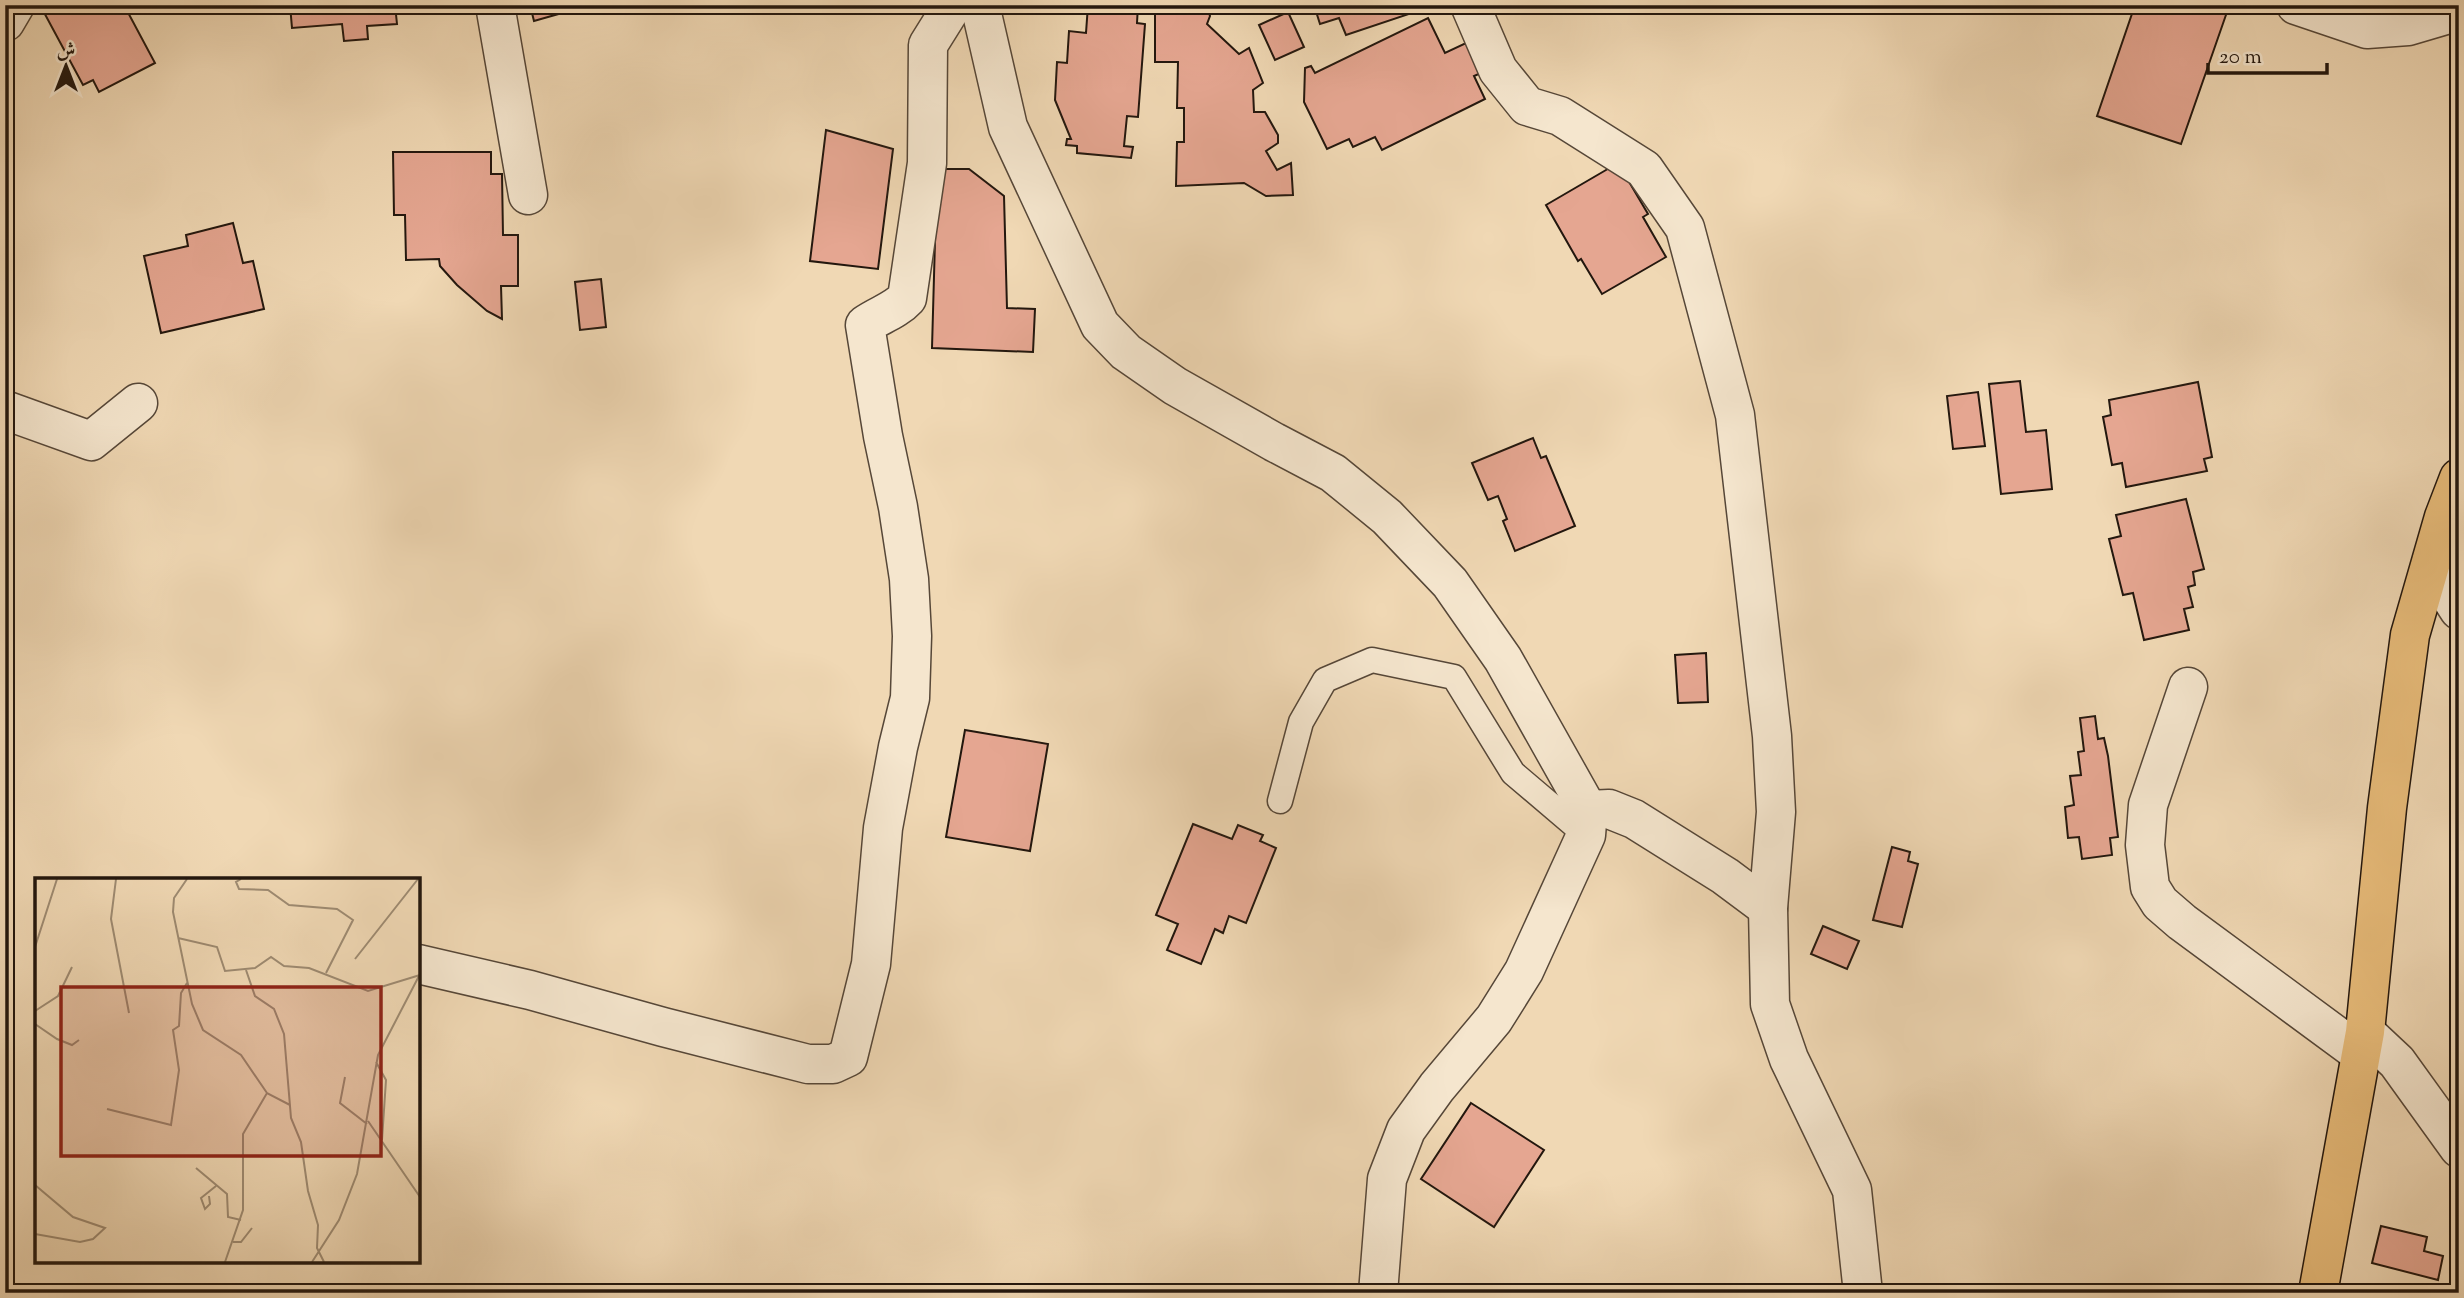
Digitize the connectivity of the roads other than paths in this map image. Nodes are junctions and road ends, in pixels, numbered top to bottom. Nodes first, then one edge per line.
1 (15, 5) edge
2 (495, 5) edge
3 (953, 5) edge
4 (980, 5) edge
5 (1470, 5) edge
6 (2296, 5) edge
7 (2459, 11) edge
8 (5, 22) edge
9 (528, 195) dead end
10 (138, 403) dead end
11 (5, 410) edge
12 (2459, 478) edge
13 (2428, 576) junction
14 (2459, 610) edge
15 (2188, 687) dead end
16 (1280, 801) dead end
17 (1587, 823) junction
18 (1768, 908) junction
19 (420, 964) edge
20 (2363, 1043) junction
21 (2459, 1148) edge
22 (1378, 1293) edge
23 (1863, 1293) edge
24 (2318, 1293) edge

1 - 8 street
2 - 9 street
3 - 19 street
4 - 17 street
5 - 18 street
6 - 7 street
10 - 11 street
12 - 13 main road
13 - 14 street
13 - 20 main road
15 - 20 street
16 - 17 lane
17 - 18 street
17 - 22 street
18 - 23 street
20 - 21 street
20 - 24 main road

